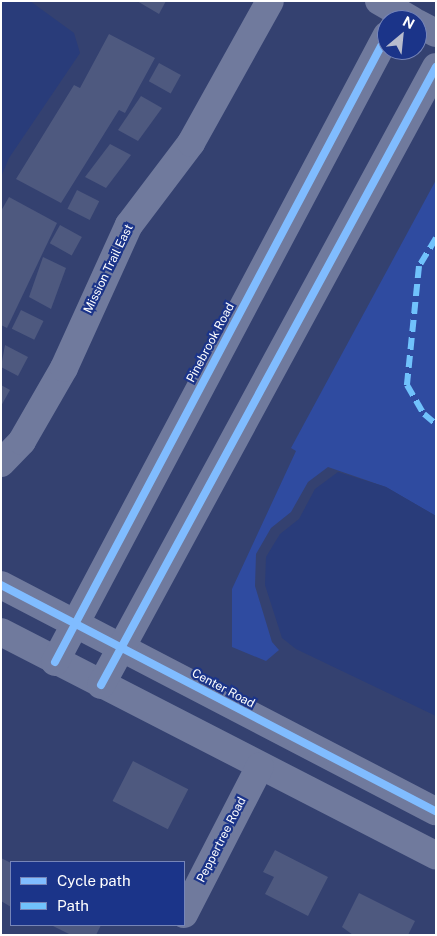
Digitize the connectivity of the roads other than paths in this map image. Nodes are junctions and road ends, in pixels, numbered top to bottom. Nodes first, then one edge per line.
1 (270, 1) edge
2 (377, 57) edge
3 (436, 67) edge
4 (1, 464) edge
5 (1, 585) edge
6 (76, 624) junction
7 (1, 632) edge
8 (121, 648) junction
9 (55, 662) junction
10 (101, 685) junction
11 (260, 766) junction
12 (436, 811) edge
13 (436, 856) edge
14 (185, 912) edge

1 - 4 street, Mission Trail East
2 - 6 street, Pinebrook Road
3 - 8 street
5 - 6 street, Center Road
6 - 8 street, Center Road
6 - 9 street, Pinebrook Road
7 - 9 street
8 - 10 street
8 - 12 street, Center Road
9 - 10 street
10 - 11 street
11 - 13 street
11 - 14 street, Peppertree Road

